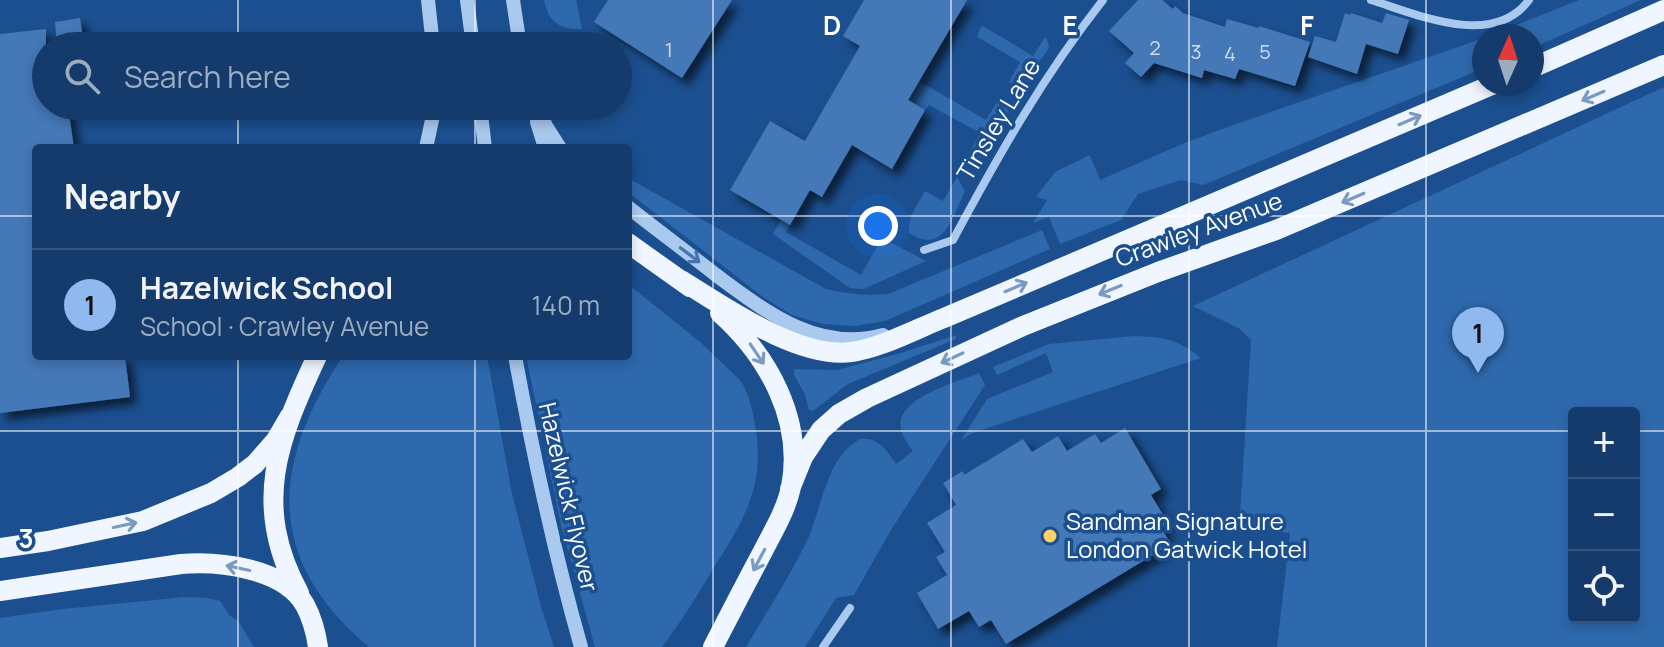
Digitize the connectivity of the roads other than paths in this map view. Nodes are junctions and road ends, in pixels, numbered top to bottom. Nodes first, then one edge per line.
1 (428, 0) edge
2 (467, 0) edge
3 (513, 0) edge
4 (1103, 0) edge
5 (1371, 0) edge
6 (1529, 0) edge
7 (1664, 10) edge
8 (431, 32) edge
9 (471, 32) edge
10 (518, 32) edge
11 (1544, 63) edge
12 (1664, 65) edge
13 (1472, 93) edge
14 (432, 120) edge
15 (482, 120) edge
16 (538, 120) edge
17 (543, 120) edge
18 (427, 144) edge
19 (485, 144) edge
20 (544, 144) edge
21 (557, 144) edge
22 (632, 210) edge
23 (632, 245) edge
24 (924, 250) dead end
25 (681, 280) junction
26 (944, 318) junction
27 (315, 360) edge
28 (516, 360) edge
29 (290, 416) junction
30 (790, 489) junction
31 (0, 548) edge
32 (0, 591) edge
33 (304, 604) junction
34 (850, 608) dead end
35 (318, 647) edge
36 (334, 647) edge
37 (581, 647) edge
38 (713, 647) edge
39 (823, 647) edge

1 - 8 street
2 - 9 street
3 - 10 street
4 - 24 street, Tinsley Lane
5 - 6 street
7 - 11 main road
12 -> 30 main road, Crawley Avenue
26 -> 13 main road, Crawley Avenue
14 - 18 street
15 - 19 street
16 - 20 street
17 - 21 street
22 -> 26 street
23 - 25 main road
25 - 26 main road, Crawley Avenue
25 -> 30 main road
27 - 29 main road
28 - 37 street, Hazelwick Flyover
31 -> 29 main road
29 - 33 main road
30 -> 38 main road, Crawley Avenue
33 -> 32 main road
33 - 35 main road
33 - 36 main road
34 - 39 street

